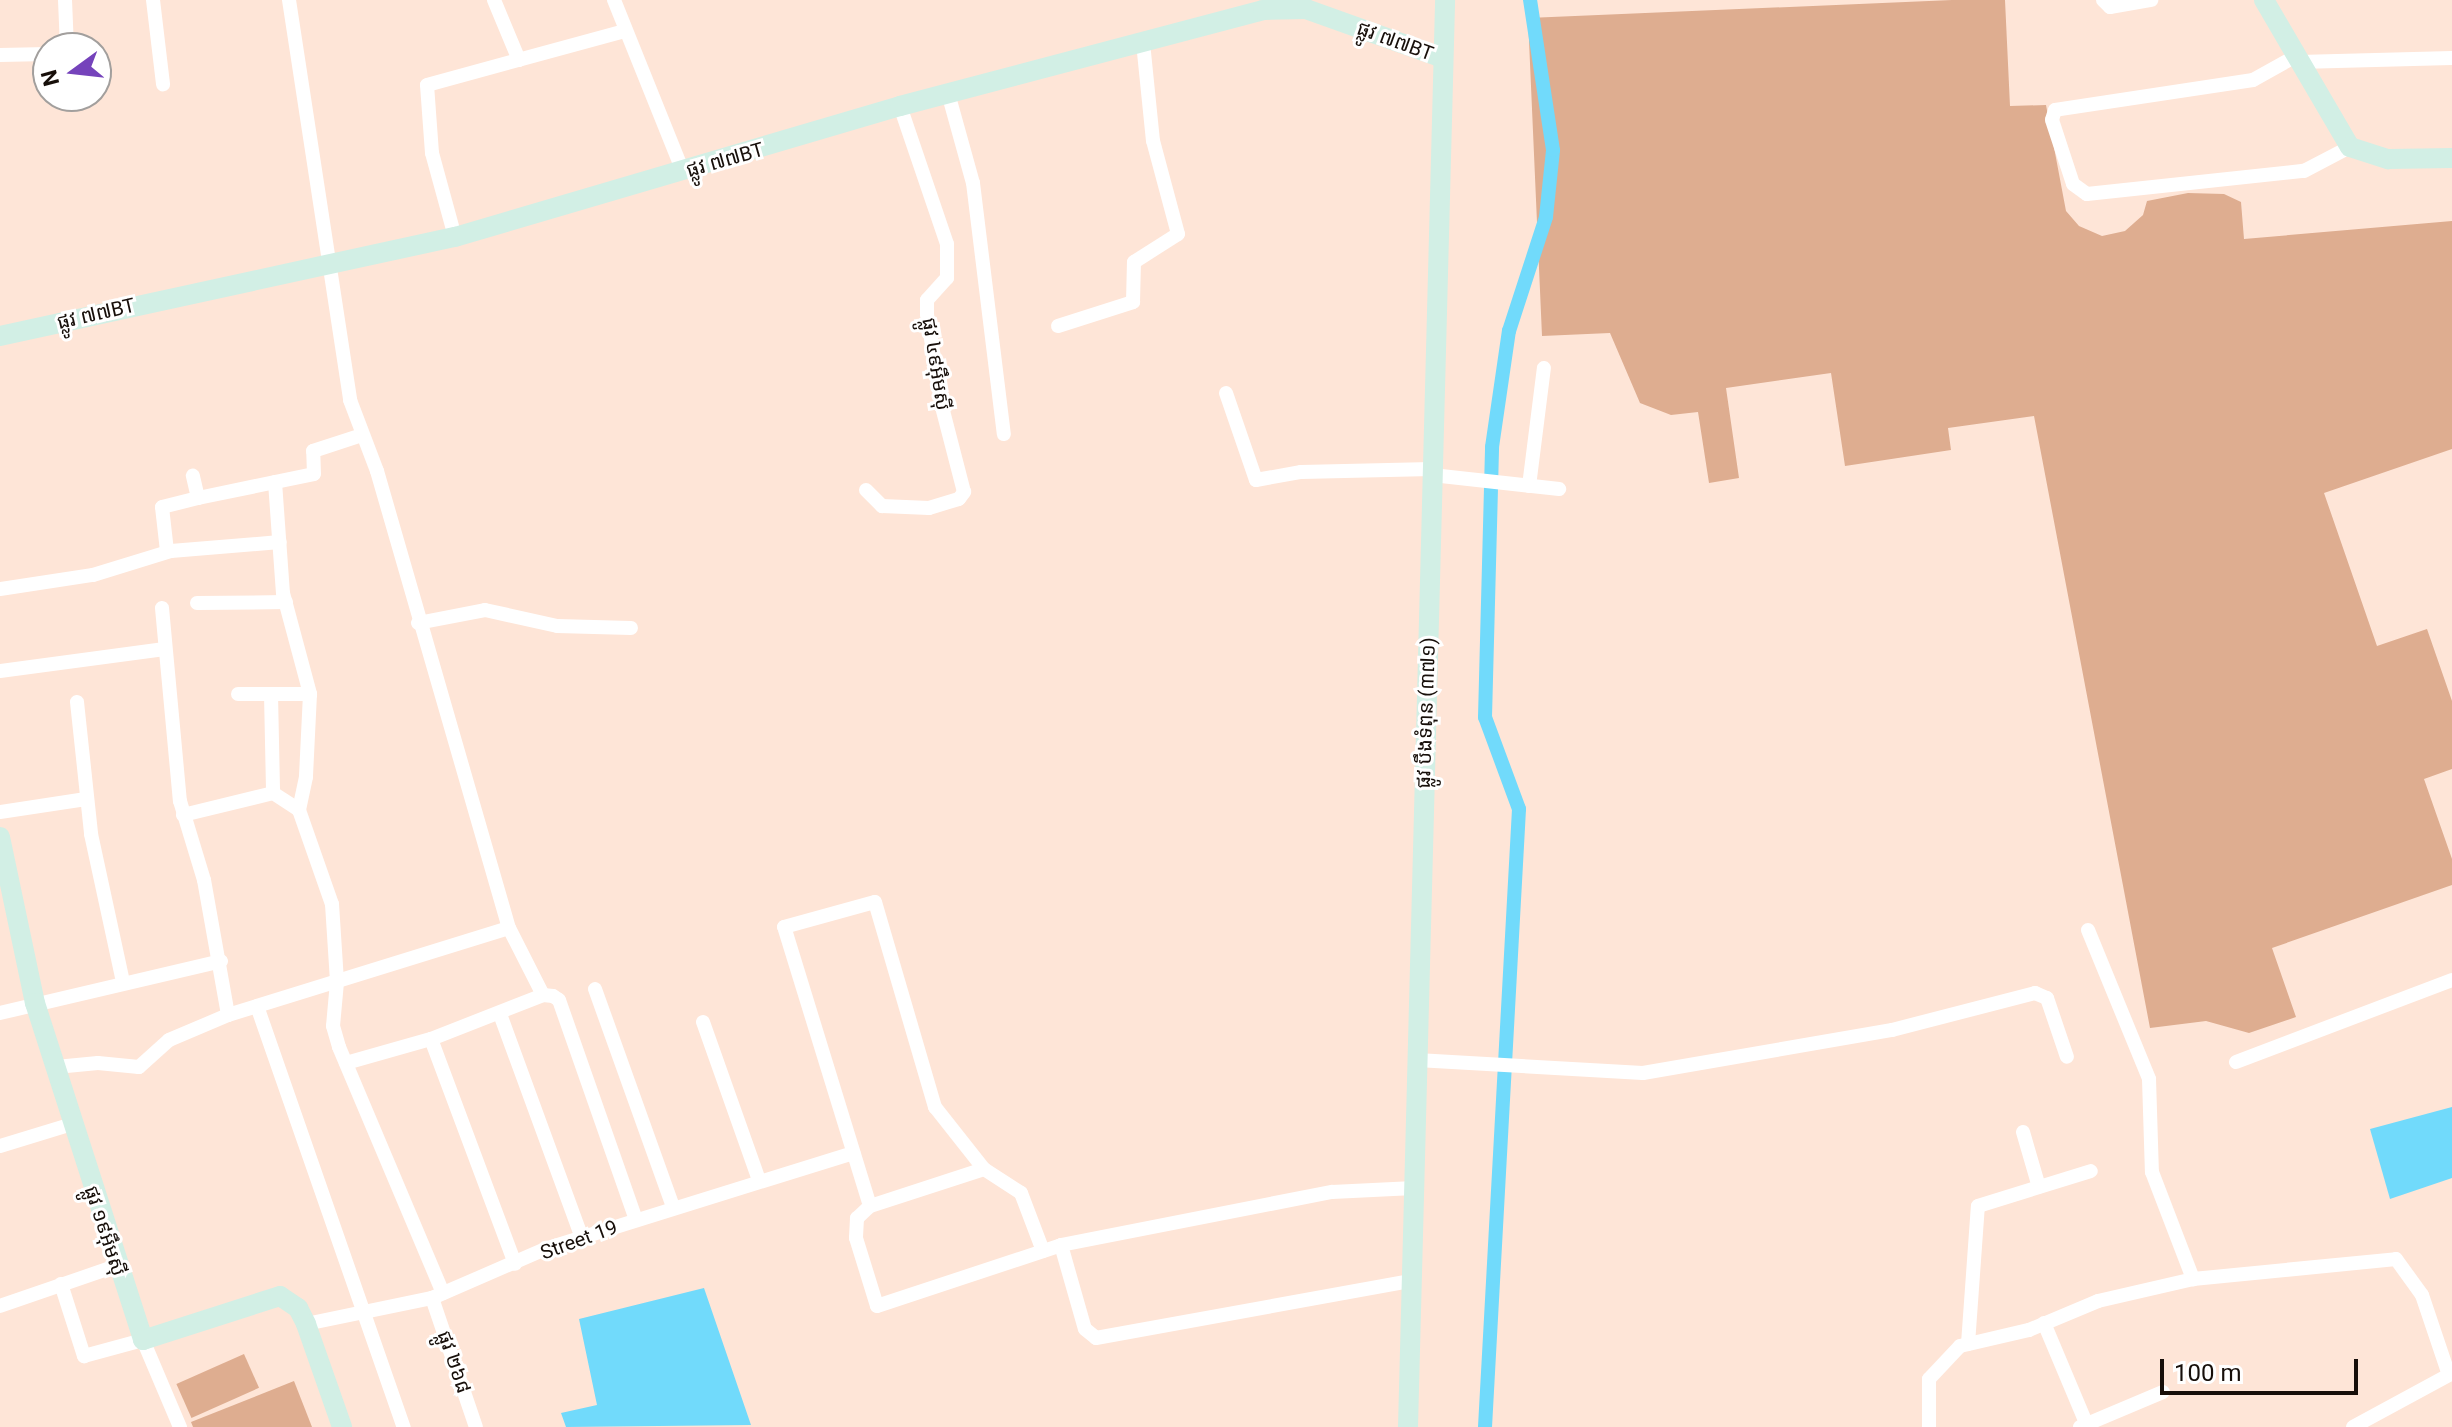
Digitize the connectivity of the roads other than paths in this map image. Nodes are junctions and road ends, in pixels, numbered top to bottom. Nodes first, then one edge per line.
1 (65, 0) edge
2 (153, 0) edge
3 (289, 0) edge
4 (494, 0) edge
5 (614, 0) edge
6 (1445, 0) edge
7 (2103, 0) edge
8 (2151, 0) edge
9 (2264, 0) edge
10 (1261, 5) edge
11 (625, 31) junction
12 (66, 32) edge
13 (1143, 43) junction
14 (32, 54) edge
15 (0, 55) edge
16 (1443, 58) junction
17 (2452, 58) edge
18 (2298, 59) junction
19 (519, 60) junction
20 (163, 84) dead end
21 (948, 93) junction
22 (900, 106) junction
23 (2350, 147) junction
24 (2452, 158) edge
25 (683, 172) junction
26 (455, 237) junction
27 (327, 267) junction
28 (1058, 326) dead end
29 (0, 336) edge
30 (1544, 368) dead end
31 (1226, 393) dead end
32 (1004, 434) dead end
33 (362, 435) junction
34 (1432, 472) junction
35 (193, 476) dead end
36 (275, 482) junction
37 (1529, 486) junction
38 (1559, 489) dead end
39 (866, 490) dead end
40 (198, 498) junction
41 (280, 542) junction
42 (167, 551) junction
43 (0, 589) edge
44 (286, 602) junction
45 (197, 603) dead end
46 (162, 608) dead end
47 (418, 623) junction
48 (631, 628) dead end
49 (165, 649) junction
50 (0, 671) edge
51 (238, 694) dead end
52 (271, 694) junction
53 (310, 694) junction
54 (77, 702) dead end
55 (273, 793) junction
56 (86, 799) junction
57 (299, 810) junction
58 (0, 812) edge
59 (183, 815) junction
60 (0, 839) edge
61 (509, 928) junction
62 (2088, 930) dead end
63 (221, 961) junction
64 (2452, 980) edge
65 (123, 982) junction
66 (337, 982) junction
67 (595, 989) dead end
68 (543, 995) junction
69 (35, 1003) junction
70 (257, 1006) junction
71 (0, 1013) edge
72 (500, 1014) junction
73 (228, 1015) junction
74 (703, 1022) dead end
75 (431, 1039) junction
76 (2067, 1057) dead end
77 (1417, 1060) junction
78 (2236, 1062) dead end
79 (346, 1063) junction
80 (56, 1067) junction
81 (72, 1124) junction
82 (2023, 1132) dead end
83 (0, 1146) edge
84 (853, 1153) junction
85 (984, 1169) junction
86 (2091, 1171) dead end
87 (759, 1180) junction
88 (2039, 1187) junction
89 (1414, 1188) junction
90 (870, 1206) junction
91 (673, 1207) junction
92 (636, 1220) junction
93 (582, 1238) junction
94 (1061, 1245) junction
95 (1043, 1251) junction
96 (515, 1264) junction
97 (116, 1266) junction
98 (2193, 1279) junction
99 (1411, 1281) junction
100 (61, 1284) junction
101 (437, 1296) junction
102 (0, 1306) edge
103 (363, 1312) junction
104 (2044, 1323) junction
105 (306, 1324) junction
106 (143, 1340) junction
107 (1968, 1344) junction
108 (2163, 1392) dead end
109 (2082, 1426) edge
110 (180, 1427) edge
111 (342, 1427) edge
112 (404, 1427) edge
113 (476, 1427) edge
114 (1408, 1427) edge
115 (1929, 1427) edge
116 (2353, 1427) edge

1 - 12 street
2 - 20 street
3 - 27 street
4 - 19 street
5 - 11 street
6 - 16 street, ផ្លូវ បឹងទំពុន (៣៧១)
7 - 8 street
9 - 18 street
10 - 13 street, ផ្លូវ ៧៧BT
10 - 16 street, ផ្លូវ ៧៧BT
11 - 19 street
11 - 25 street
13 - 21 street, ផ្លូវ ៧៧BT
13 - 28 street
14 - 15 street
16 - 34 street, ផ្លូវ បឹងទំពុន (៣៧១)
17 - 18 street
18 - 23 street
18 - 23 street
19 - 26 street
21 - 22 street, ផ្លូវ ៧៧BT
21 - 32 street
22 - 25 street, ផ្លូវ ៧៧BT
22 - 39 street, ផ្លូវ ៤៩អ៊ឹមស៊ី
23 - 24 street
25 - 26 street, ផ្លូវ ៧៧BT
26 - 27 street, ផ្លូវ ៧៧BT
27 - 29 street, ផ្លូវ ៧៧BT
27 - 33 street
30 - 37 street
31 - 34 street
33 - 36 street
33 - 47 street
34 - 37 street
34 - 77 street, ផ្លូវ បឹងទំពុន (៣៧១)
35 - 40 street
36 - 40 street
36 - 41 street
37 - 38 street
40 - 42 street
41 - 42 street
41 - 44 street
42 - 43 street
44 - 45 street
44 - 53 street
46 - 49 street
47 - 48 street
47 - 61 street
49 - 50 street
49 - 59 street
51 - 52 street
52 - 53 street
52 - 55 street
53 - 57 street
54 - 56 street
55 - 57 street
55 - 59 street
56 - 58 street
56 - 65 street
57 - 66 street, ផ្លូវ ២៦៨
59 - 63 street
60 - 69 street, ផ្លូវ ១៩អ៊ឹមស៊ី
61 - 66 street
61 - 68 street
62 - 98 street
63 - 65 street
63 - 73 street
64 - 78 street
65 - 69 street
66 - 70 street
66 - 79 street, ផ្លូវ ២៦៨
67 - 91 street
68 - 72 street
68 - 92 street
69 - 71 street
69 - 80 street, ផ្លូវ ១៩អ៊ឹមស៊ី
70 - 73 street
70 - 103 street
72 - 75 street
72 - 93 street
73 - 80 street
74 - 87 street
75 - 79 street
75 - 96 street
76 - 77 street
77 - 89 street, ផ្លូវ បឹងទំពុន (៣៧១)
79 - 101 street, ផ្លូវ ២៦៨
80 - 81 street, ផ្លូវ ១៩អ៊ឹមស៊ី
81 - 83 street
81 - 97 street, ផ្លូវ ១៩អ៊ឹមស៊ី
82 - 88 street
84 - 85 street
84 - 87 street, Street 19
84 - 90 street
85 - 90 street
85 - 95 street
86 - 88 street
87 - 91 street, Street 19
88 - 107 street
89 - 94 street
89 - 99 street, ផ្លូវ បឹងទំពុន (៣៧១)
90 - 95 street
91 - 92 street, Street 19
92 - 93 street, Street 19
93 - 96 street, Street 19
94 - 95 street
94 - 99 street
96 - 101 street, Street 19
97 - 100 street
97 - 106 street, ផ្លូវ ១៩អ៊ឹមស៊ី
98 - 104 street
98 - 116 street
99 - 114 street, ផ្លូវ បឹងទំពុន (៣៧១)
100 - 102 street
100 - 106 street
101 - 103 street, Street 19
101 - 113 street, ផ្លូវ ២៦៨
103 - 105 street, Street 19
103 - 112 street
104 - 107 street
104 - 109 street
105 - 106 street
105 - 111 street
106 - 110 street
107 - 115 street
108 - 109 street

